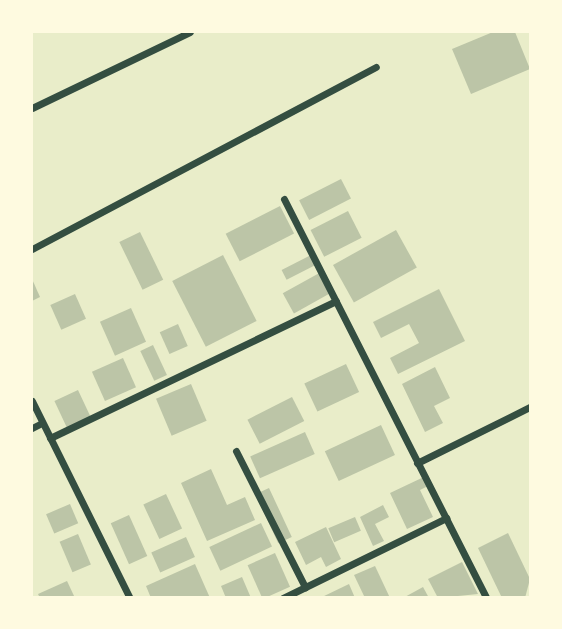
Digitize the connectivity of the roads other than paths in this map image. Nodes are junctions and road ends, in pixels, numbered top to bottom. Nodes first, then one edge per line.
1 (190, 32) edge
2 (376, 67) dead end
3 (32, 108) edge
4 (284, 200) dead end
5 (32, 249) edge
6 (336, 301) junction
7 (32, 401) edge
8 (530, 407) edge
9 (42, 423) junction
10 (32, 428) edge
11 (50, 438) junction
12 (236, 452) dead end
13 (418, 463) junction
14 (446, 518) junction
15 (305, 587) junction
16 (130, 597) edge
17 (283, 597) edge
18 (486, 597) edge

1 - 3 street
2 - 5 street
4 - 6 street
6 - 11 street
6 - 13 street
7 - 9 street
8 - 13 street
9 - 10 street
9 - 11 street
11 - 16 street
12 - 15 street
13 - 14 street
14 - 15 street
14 - 18 street
15 - 17 street

